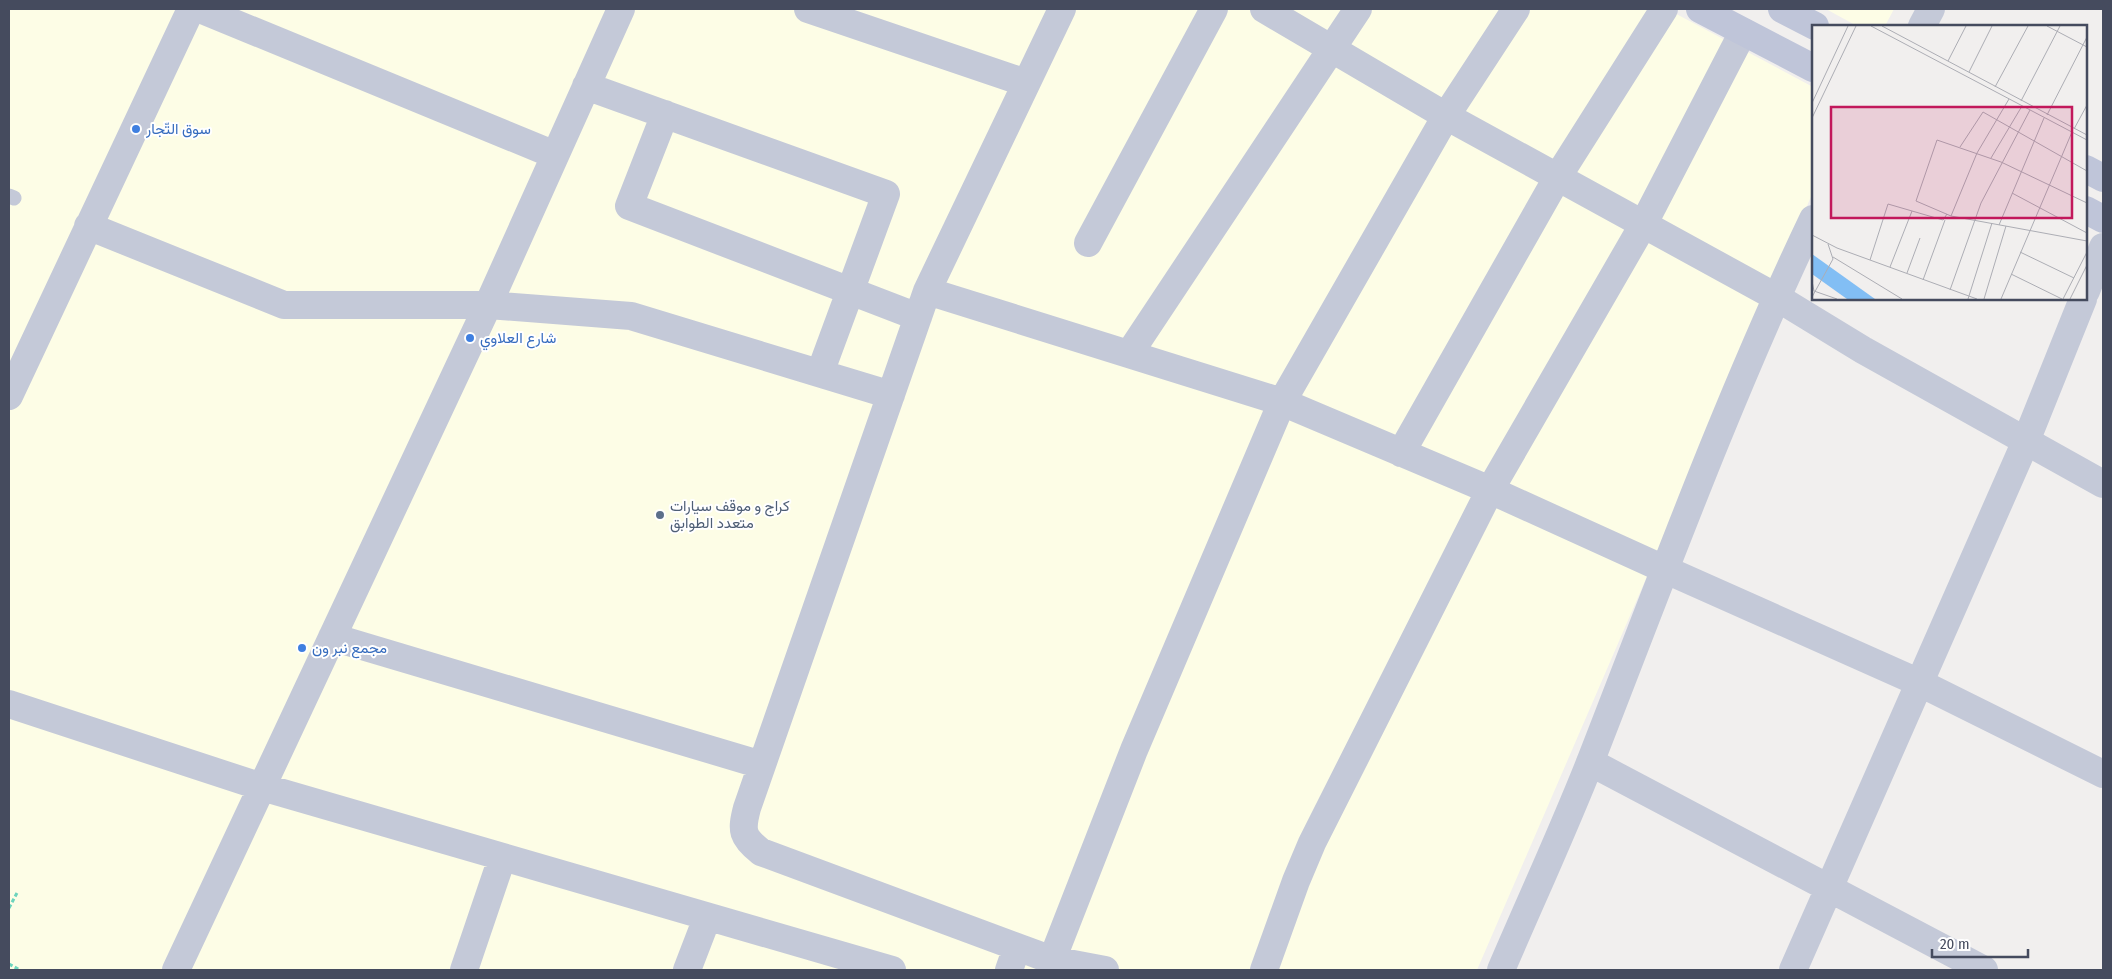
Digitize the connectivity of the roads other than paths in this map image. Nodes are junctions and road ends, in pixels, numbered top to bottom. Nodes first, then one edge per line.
1 (190, 9) edge
2 (200, 9) edge
3 (621, 9) edge
4 (808, 9) edge
5 (1062, 9) edge
6 (1214, 9) edge
7 (1264, 9) edge
8 (1358, 9) edge
9 (1516, 9) edge
10 (1664, 9) edge
11 (1700, 9) edge
12 (1782, 9) edge
13 (1931, 9) edge
14 (1813, 25) edge
15 (1923, 25) edge
16 (1743, 32) junction
17 (1331, 49) junction
18 (1812, 67) edge
19 (1026, 83) junction
20 (586, 86) junction
21 (664, 114) junction
22 (1446, 116) junction
23 (555, 155) junction
24 (2087, 169) edge
25 (1557, 178) junction
26 (2103, 178) edge
27 (2087, 211) edge
28 (2103, 219) edge
29 (1812, 221) edge
30 (1643, 225) junction
31 (88, 226) junction
32 (1088, 244) dead end
33 (2103, 247) edge
34 (2087, 288) edge
35 (850, 291) junction
36 (927, 291) junction
37 (1776, 297) junction
38 (2083, 300) edge
39 (488, 305) junction
40 (918, 317) junction
41 (1129, 354) junction
42 (820, 373) junction
43 (891, 395) junction
44 (9, 396) edge
45 (1282, 402) junction
46 (2026, 441) junction
47 (1401, 452) junction
48 (2103, 484) edge
49 (1490, 490) junction
50 (1664, 569) junction
51 (332, 638) junction
52 (1920, 682) junction
53 (9, 704) edge
54 (1590, 762) junction
55 (762, 765) junction
56 (2103, 774) edge
57 (262, 787) junction
58 (502, 858) junction
59 (1829, 890) junction
60 (707, 918) junction
61 (1013, 959) edge
62 (1052, 960) junction
63 (176, 970) edge
64 (464, 970) edge
65 (686, 970) edge
66 (892, 970) edge
67 (1105, 970) edge
68 (1264, 970) edge
69 (1501, 970) edge
70 (1793, 970) edge
71 (1984, 970) edge

1 - 31 street
2 - 23 street
3 - 20 street
4 - 19 street
5 - 19 street
6 - 32 street
7 - 17 street
8 - 17 street
9 - 22 street
10 - 25 street
11 - 16 main road
12 - 14 main road
13 - 15 street
16 - 18 main road
16 - 30 street
17 - 22 street
17 - 41 street
19 - 36 street
20 - 21 street
20 - 23 street
21 - 35 street
21 - 35 street
22 - 25 street
22 - 45 street
23 - 39 street
24 - 26 main road
25 - 30 street
25 - 47 street
27 - 28 main road
29 - 37 street
30 - 37 street
30 - 49 street
31 - 39 street
31 - 44 street
33 - 34 street
35 - 40 street
35 - 42 street
36 - 40 street
36 - 41 street
37 - 46 street
37 - 50 street
38 - 46 street
39 - 42 street
39 - 51 street
40 - 43 street
41 - 45 street
42 - 43 street
43 - 55 street
45 - 47 street
45 - 62 street
46 - 48 street
46 - 52 street
47 - 49 street
49 - 50 street
49 - 68 street
50 - 52 street
50 - 54 street
51 - 55 street
51 - 57 street
52 - 56 street
52 - 59 street
53 - 57 street
54 - 59 street
54 - 69 street
55 - 61 street
57 - 58 street
57 - 63 street
58 - 60 street
58 - 64 street
59 - 70 street
59 - 71 street
60 - 65 street
60 - 66 street
61 - 62 street
62 - 67 street

